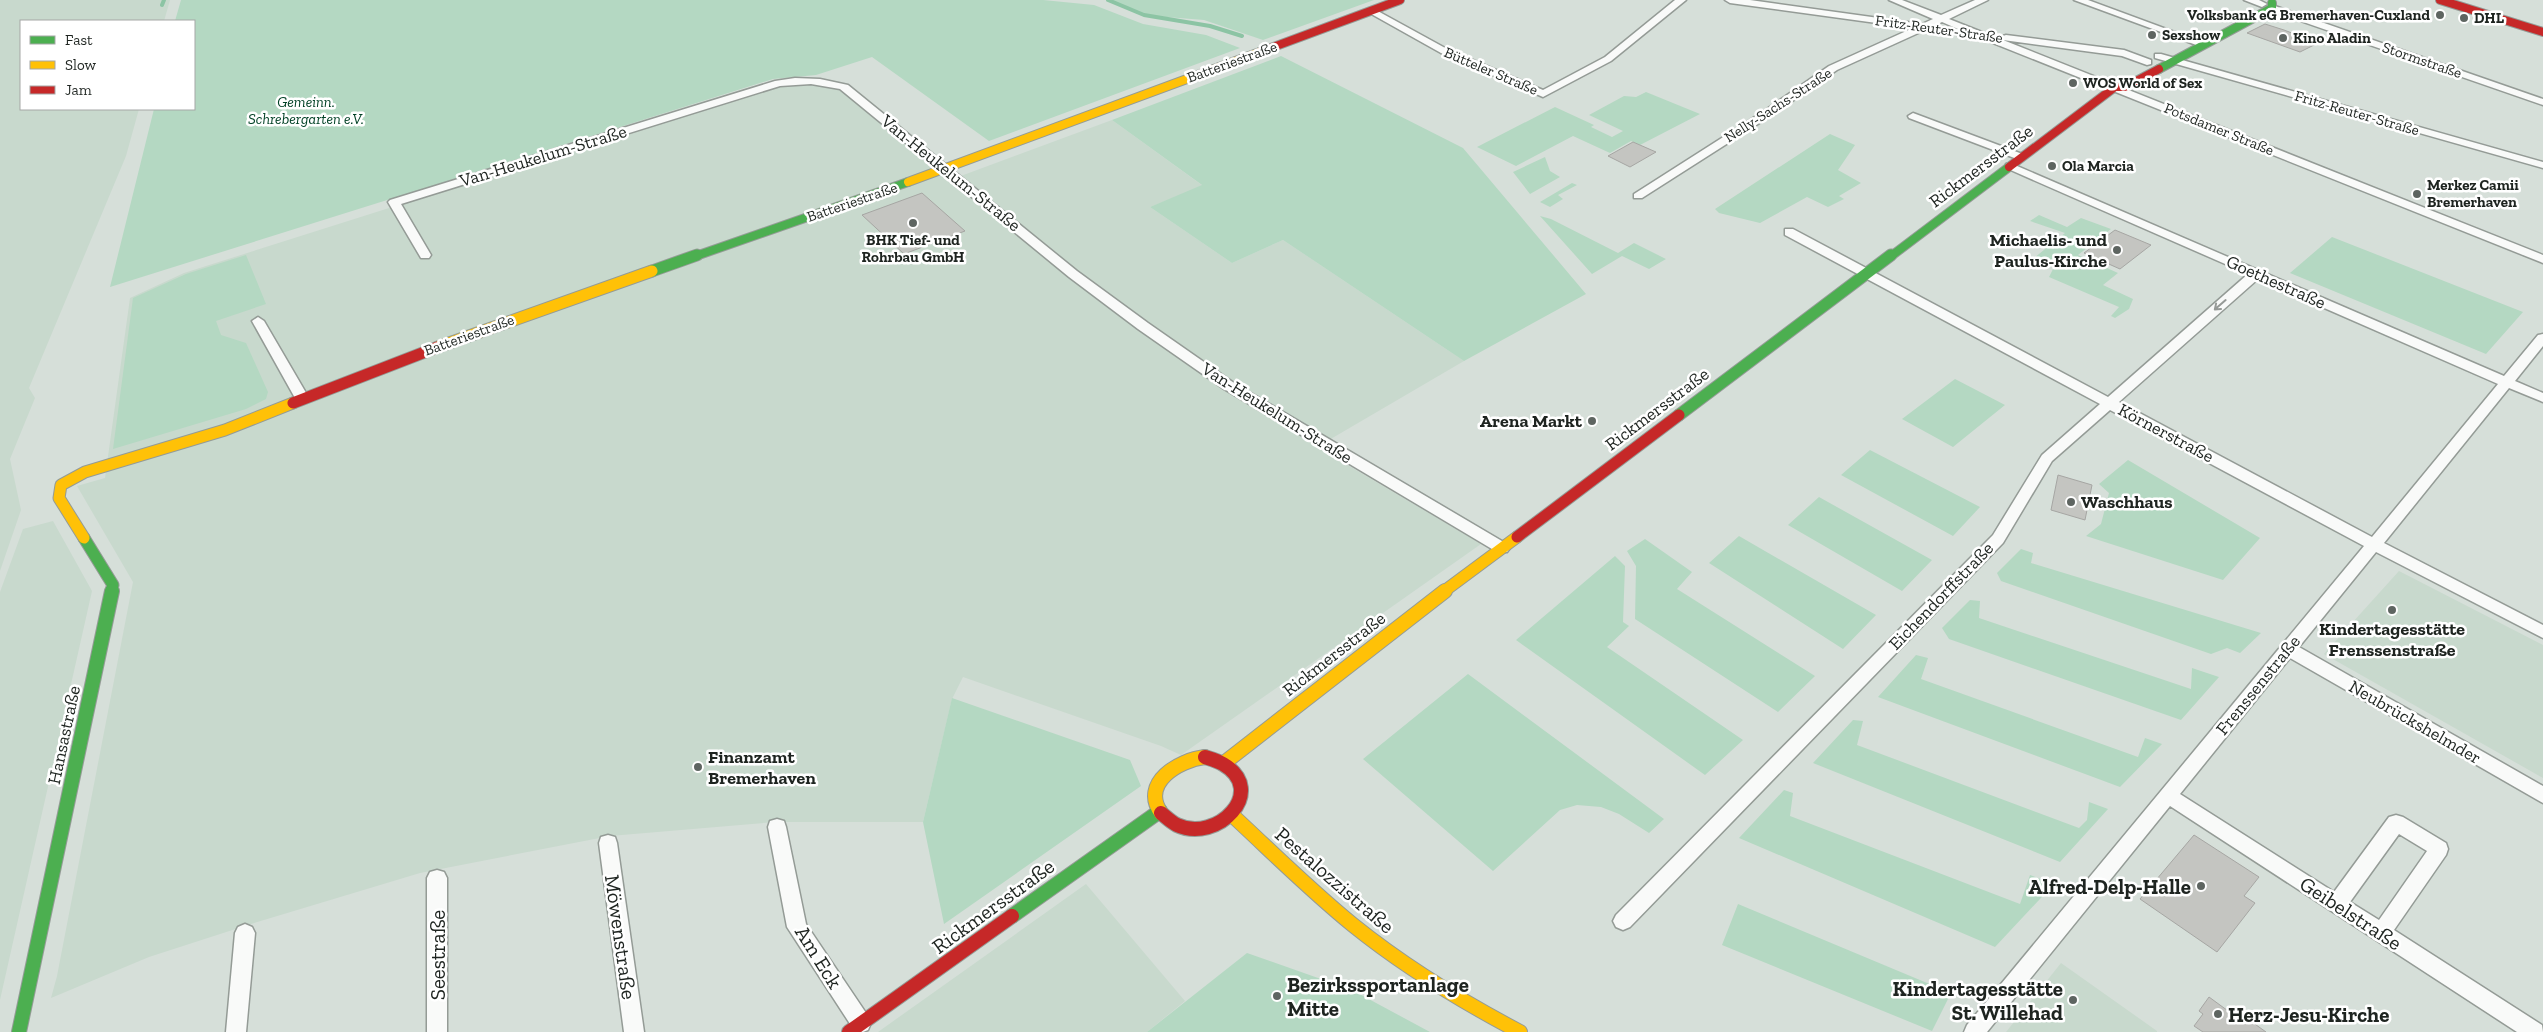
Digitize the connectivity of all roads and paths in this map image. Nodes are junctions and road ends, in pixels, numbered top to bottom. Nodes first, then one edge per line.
1 (1400, 0) edge
2 (1681, 0) edge
3 (1730, 0) edge
4 (1894, 0) edge
5 (1983, 0) edge
6 (2079, 0) edge
7 (2249, 0) edge
8 (2440, 0) edge
9 (2271, 4) edge
10 (1371, 11) junction
11 (1942, 19) junction
12 (1924, 27) junction
13 (2543, 32) edge
14 (1984, 35) junction
15 (2189, 40) junction
16 (2202, 44) junction
17 (2158, 56) junction
18 (2171, 60) junction
19 (2148, 62) junction
20 (2115, 87) junction
21 (2543, 102) edge
22 (1913, 116) dead end
23 (2021, 157) junction
24 (2543, 165) edge
25 (2010, 166) junction
26 (948, 169) junction
27 (1638, 196) dead end
28 (1789, 232) dead end
29 (425, 255) dead end
30 (2543, 259) edge
31 (1868, 273) junction
32 (2257, 273) junction
33 (258, 321) dead end
34 (2543, 338) edge
35 (2506, 382) junction
36 (302, 398) junction
37 (2543, 398) edge
38 (2108, 402) junction
39 (85, 472) joint
40 (2373, 544) junction
41 (1502, 548) junction
42 (2543, 632) edge
43 (2288, 648) junction
44 (1224, 763) junction
45 (2168, 795) junction
46 (2543, 795) edge
47 (1160, 810) junction
48 (1232, 815) junction
49 (777, 827) dead end
50 (608, 843) dead end
51 (437, 878) dead end
52 (2337, 904) junction
53 (1623, 921) dead end
54 (245, 933) dead end
55 (2381, 933) junction
56 (855, 1028) edge
57 (19, 1032) edge
58 (236, 1032) edge
59 (437, 1032) edge
60 (634, 1032) edge
61 (1520, 1032) edge
62 (1974, 1032) edge
63 (2534, 1032) edge

1 - 10 main road, Batteriestraße
2 - 10 street, Bütteler Straße
3 - 12 street, Fritz-Reuter-Straße
4 - 11 street, Potsdamer Straße
5 - 11 street, Nelly-Sachs-Straße
6 - 15 street
7 - 9 street, Stormstraße
8 - 13 main road
9 - 15 main road, Rickmersstraße
9 - 16 main road, Rickmersstraße
9 - 21 street, Stormstraße
10 - 26 main road, Batteriestraße
11 - 12 street, Nelly-Sachs-Straße
11 - 14 street, Potsdamer Straße
12 - 14 street, Fritz-Reuter-Straße
12 - 27 street, Nelly-Sachs-Straße
14 - 19 street, Fritz-Reuter-Straße
14 - 20 street, Potsdamer Straße
15 - 16 street
15 - 17 main road, Rickmersstraße
16 - 18 main road, Rickmersstraße
17 - 18 street
17 - 19 main road, Rickmersstraße
18 - 20 main road, Rickmersstraße
18 - 24 street, Fritz-Reuter-Straße
19 - 20 main road, Rickmersstraße
20 - 23 main road, Rickmersstraße
20 - 30 street, Potsdamer Straße
22 - 23 street
23 - 25 main road, Rickmersstraße
25 - 31 main road, Rickmersstraße
25 - 32 street, Goethestraße
26 - 29 street, Van-Heukelum-Straße
26 - 36 main road, Batteriestraße
26 - 41 street, Van-Heukelum-Straße
28 - 31 street, Körnerstraße
31 - 38 street, Körnerstraße
31 - 41 main road, Rickmersstraße
32 - 35 street, Goethestraße
32 -> 38 street, Eichendorffstraße
33 - 36 street
34 - 35 street, Frenssenstraße
35 - 37 street, Goethestraße
35 - 40 street, Frenssenstraße
36 - 39 main road, Batteriestraße
38 - 40 street, Körnerstraße
38 - 53 street, Eichendorffstraße
39 - 57 main road, Hansastraße
40 - 42 street, Körnerstraße
40 - 43 street, Frenssenstraße
41 - 44 main road, Rickmersstraße
43 - 45 street, Frenssenstraße
43 - 46 street, Neubrückshelmder
44 - 47 main road
44 - 48 main road
45 - 52 street, Geibelstraße
45 - 62 street, Frenssenstraße
47 - 48 main road
47 - 56 main road, Rickmersstraße
48 - 61 main road, Pestalozzistraße
49 - 56 street, Am Eck
50 - 60 street, Möwenstraße
51 - 59 street, Seestraße
52 - 55 street, Geibelstraße
52 - 55 street
54 - 58 street
55 - 63 street, Geibelstraße

